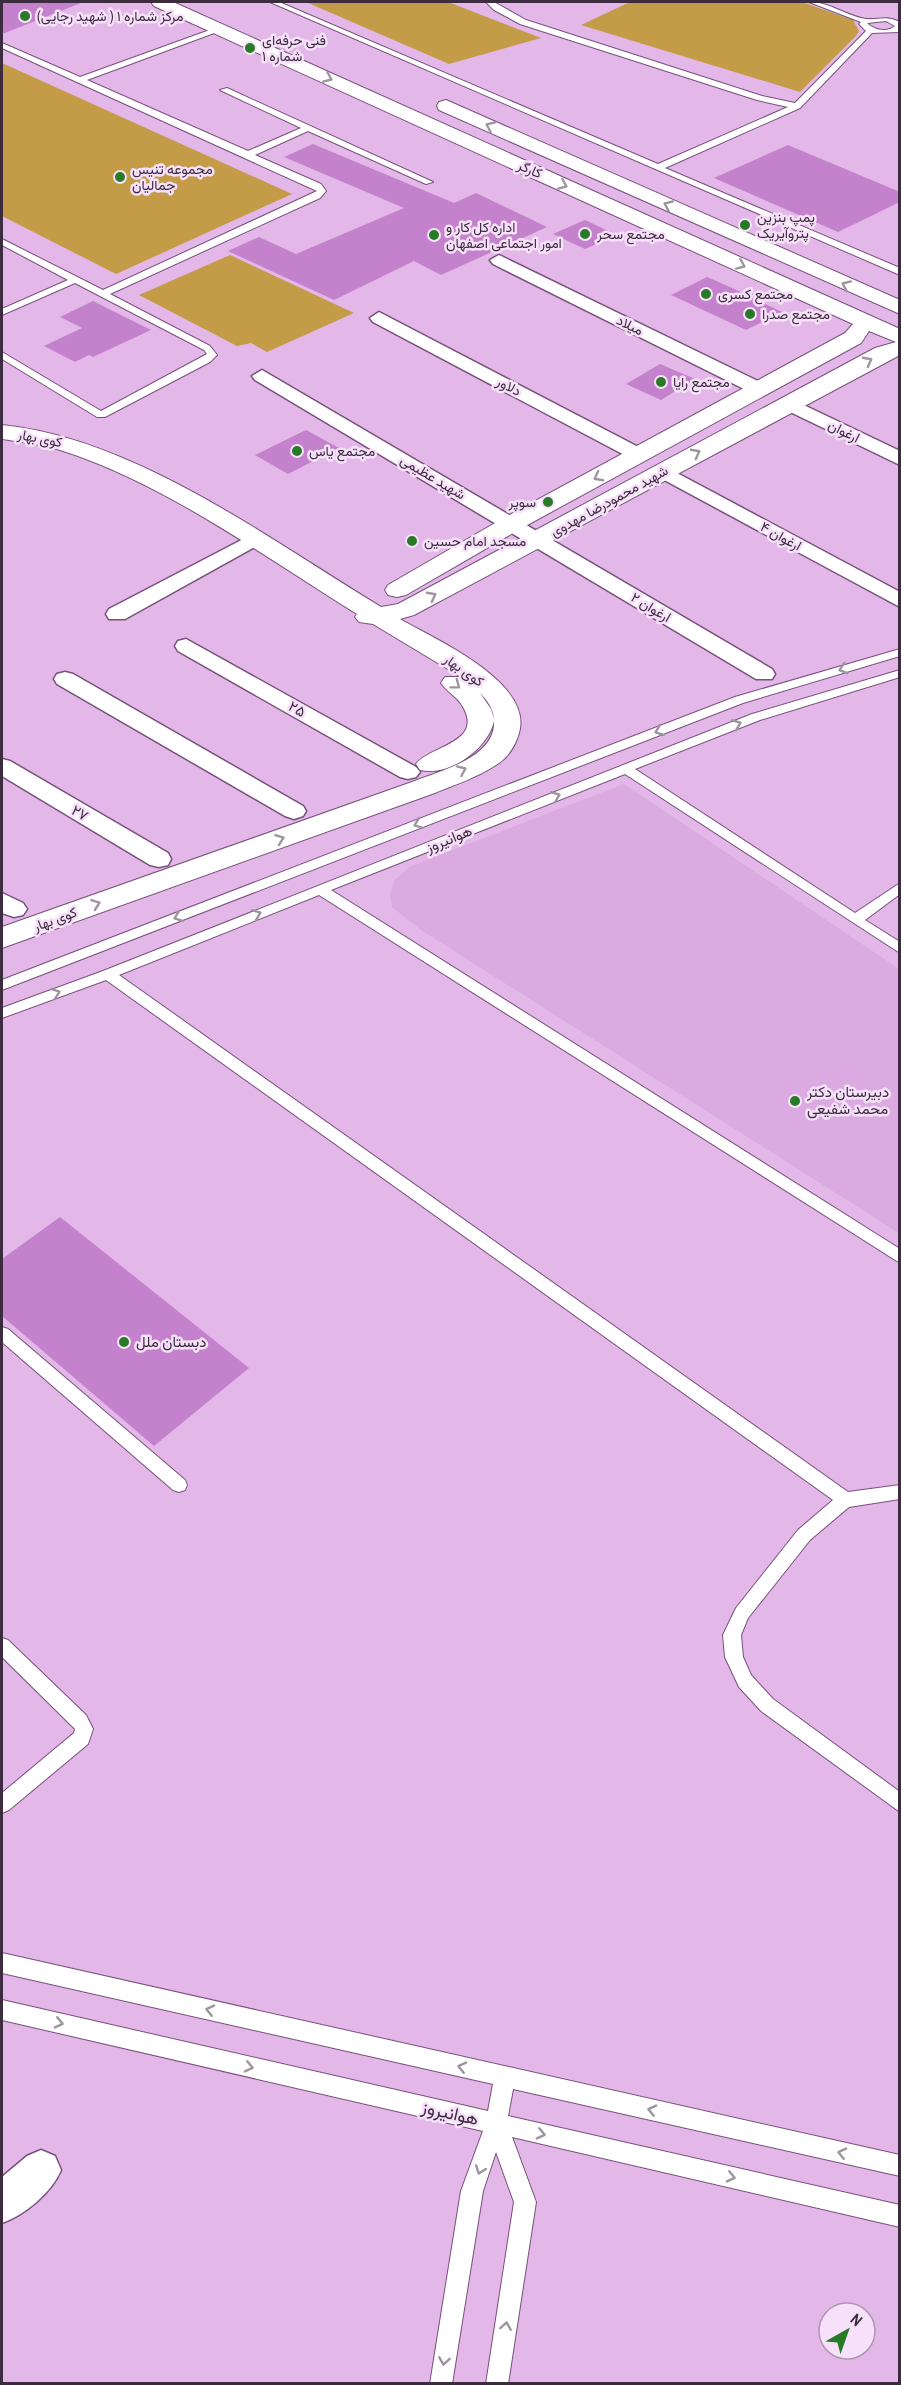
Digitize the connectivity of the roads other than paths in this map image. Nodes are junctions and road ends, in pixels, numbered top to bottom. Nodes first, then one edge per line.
1 (160, 2) edge
2 (274, 2) edge
3 (490, 2) edge
4 (813, 2) edge
5 (865, 21) junction
6 (898, 22) edge
7 (221, 29) junction
8 (870, 30) junction
9 (3, 47) edge
10 (79, 80) junction
11 (224, 90) dead end
12 (429, 99) dead end
13 (797, 106) junction
14 (308, 128) junction
15 (247, 154) junction
16 (657, 168) junction
17 (429, 182) dead end
18 (2, 242) edge
19 (499, 260) dead end
20 (900, 272) edge
21 (75, 280) junction
22 (102, 294) junction
23 (900, 308) edge
24 (2, 312) edge
25 (379, 318) dead end
26 (866, 322) junction
27 (900, 337) edge
28 (900, 348) edge
29 (2, 355) edge
30 (262, 376) dead end
31 (761, 390) junction
32 (789, 404) junction
33 (2, 432) edge
34 (2, 441) edge
35 (639, 455) junction
36 (900, 459) edge
37 (662, 471) junction
38 (511, 524) junction
39 (537, 539) junction
40 (246, 543) junction
41 (900, 601) edge
42 (117, 614) dead end
43 (368, 617) junction
44 (186, 646) dead end
45 (900, 652) edge
46 (900, 673) edge
47 (765, 674) dead end
48 (65, 679) dead end
49 (807, 680) junction
50 (821, 697) junction
51 (2, 766) edge
52 (626, 768) junction
53 (408, 771) junction
54 (515, 787) junction
55 (532, 806) junction
56 (294, 811) junction
57 (159, 859) junction
58 (900, 887) edge
59 (321, 890) junction
60 (208, 905) junction
61 (6, 908) edge
62 (855, 920) junction
63 (225, 927) junction
64 (2, 938) edge
65 (900, 950) edge
66 (108, 974) junction
67 (2, 985) edge
68 (2, 1013) edge
69 (900, 1257) edge
70 (2, 1333) edge
71 (179, 1485) dead end
72 (900, 1492) edge
73 (845, 1500) junction
74 (2, 1646) edge
75 (900, 1803) edge
76 (2, 1804) edge
77 (2, 1963) edge
78 (2, 2010) edge
79 (505, 2077) junction
80 (496, 2124) junction
81 (900, 2166) edge
82 (41, 2170) dead end
83 (2, 2203) edge
84 (900, 2216) edge
85 (441, 2384) edge
86 (497, 2384) edge

1 - 7 street, کارگر
2 - 16 lane
3 - 13 lane
4 - 5 lane
5 - 6 lane
5 - 8 lane
6 - 8 lane
7 - 10 lane
7 -> 26 street, کارگر
8 - 13 lane
9 - 10 lane
10 - 15 lane
11 - 14 lane
23 -> 12 street, کارگر
13 - 16 lane
14 - 15 lane
14 - 17 lane
15 - 22 lane
16 - 20 lane
18 - 21 lane
19 - 31 street, میلاد
21 - 22 lane
21 - 24 lane
22 - 29 lane
25 - 35 street, دلاور
26 - 27 street, کارگر
26 - 31 street, شهید محمودرضا مهدوی
32 -> 28 street, شهید محمودرضا مهدوی
30 - 38 street, شهید عظیمی
31 - 32 street
31 - 35 street, شهید محمودرضا مهدوی
32 - 36 street, ارغوان
37 -> 32 street, شهید محمودرضا مهدوی
33 - 40 street, کوی بهار
34 - 40 street, کوی بهار
35 -> 38 street, شهید محمودرضا مهدوی
37 - 39 street, شهید محمودرضا مهدوی
37 - 41 street, ارغوان ۴
38 - 39 street, شهید عظیمی
38 - 43 street, شهید محمودرضا مهدوی
43 -> 39 street, شهید محمودرضا مهدوی
39 - 47 street, ارغوان ۲
40 - 42 street
40 - 43 street, کوی بهار
43 -> 53 street, کوی بهار
64 -> 43 street, کوی بهار
44 - 53 street, ۲۵
45 -> 49 lane, هوانیروز
46 - 50 lane, هوانیروز
48 - 56 street
49 - 50 lane
49 -> 54 lane, هوانیروز
52 -> 50 lane, هوانیروز
51 - 57 street, ۲۷
55 -> 52 lane, هوانیروز
52 - 62 lane
53 - 56 street, کوی بهار
54 - 55 lane
54 -> 60 lane, هوانیروز
55 - 59 lane, هوانیروز
56 - 57 street, کوی بهار
57 - 61 street, کوی بهار
58 - 62 lane
63 -> 59 lane, هوانیروز
59 - 69 lane
60 - 63 lane
60 -> 67 lane, هوانیروز
62 - 65 lane
63 - 66 lane, هوانیروز
68 -> 66 lane, هوانیروز
66 - 73 lane
70 - 71 lane
72 - 73 lane
73 - 75 lane
74 - 76 lane
79 -> 77 lane
78 -> 80 lane, هوانیروز
79 - 80 lane
81 -> 79 lane
80 -> 84 lane, هوانیروز
80 -> 85 lane
86 -> 80 lane
82 - 83 street

